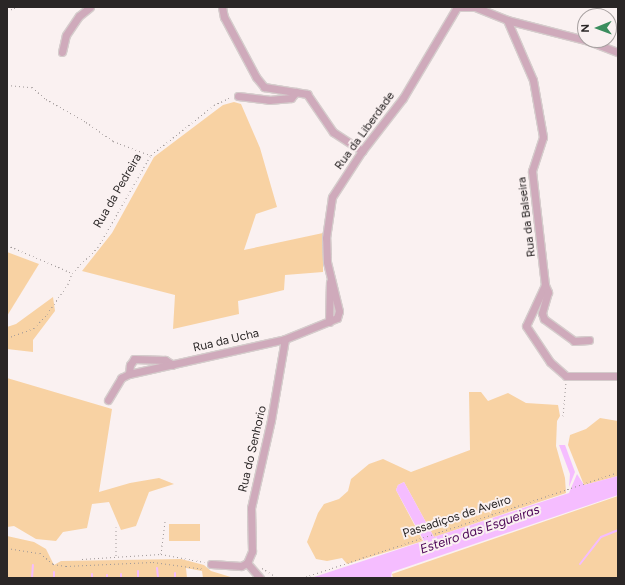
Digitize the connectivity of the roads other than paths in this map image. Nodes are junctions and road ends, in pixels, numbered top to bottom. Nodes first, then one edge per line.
1 (90, 7) edge
2 (222, 7) edge
3 (456, 7) edge
4 (486, 9) edge
5 (507, 20) junction
6 (577, 38) edge
7 (607, 48) edge
8 (62, 52) dead end
9 (618, 52) edge
10 (296, 92) junction
11 (238, 96) road end
12 (362, 151) junction
13 (545, 285) junction
14 (285, 339) junction
15 (589, 340) dead end
16 (172, 365) junction
17 (129, 374) junction
18 (618, 376) edge
19 (108, 400) dead end
20 (247, 563) junction
21 (210, 567) road end
22 (260, 578) edge

1 - 8 street
2 - 10 street
3 - 4 street
3 - 12 street, Rua da Liberdade
4 - 5 street
5 - 6 street
5 - 13 street, Rua da Balseira
7 - 9 street
10 - 11 street
10 - 12 street
12 - 14 street, Rua da Liberdade
13 - 15 street, Rua da Balseira
13 - 18 street
14 - 16 street, Rua da Ucha
14 - 20 street, Rua do Senhorio
16 - 17 street, Rua da Ucha
16 - 17 street, Rua da Ucha
17 - 19 street, Rua da Ucha
20 - 21 street
20 - 22 street

